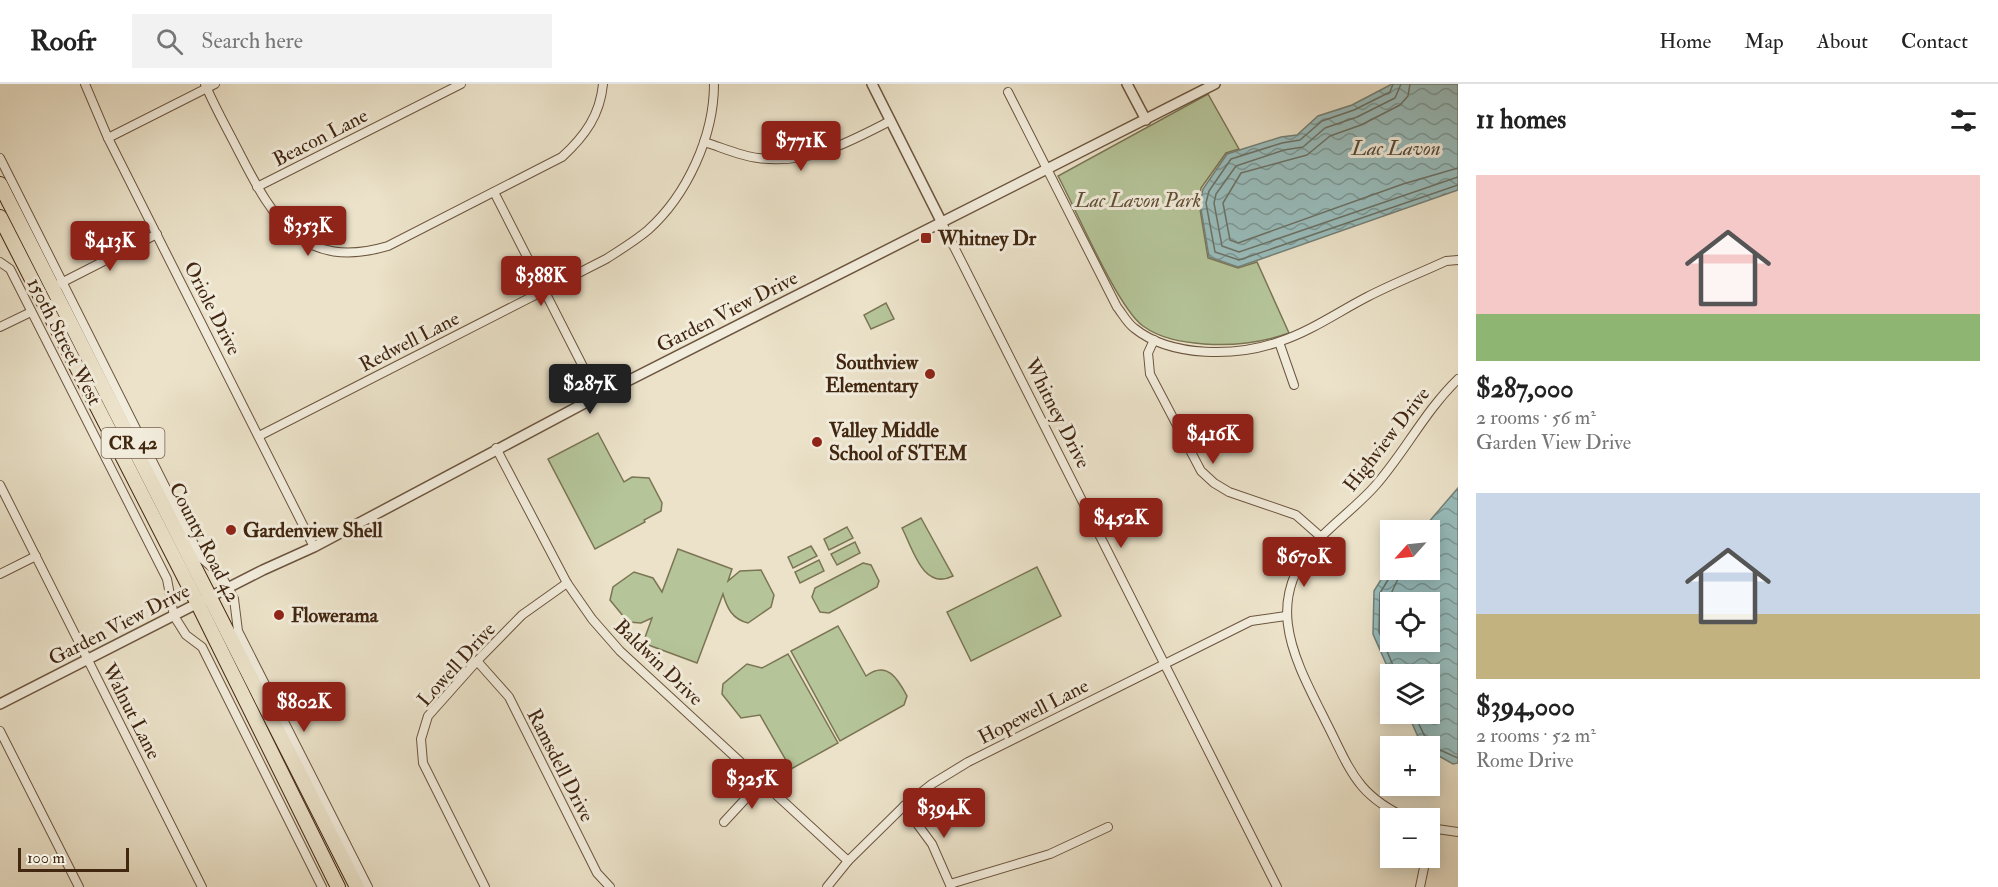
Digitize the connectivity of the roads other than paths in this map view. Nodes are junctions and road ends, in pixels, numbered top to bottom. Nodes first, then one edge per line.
1 (85, 84) edge
2 (215, 84) edge
3 (461, 84) edge
4 (603, 84) edge
5 (714, 84) edge
6 (872, 84) edge
7 (1128, 84) edge
8 (1215, 84) edge
9 (206, 86) edge
10 (1008, 92) dead end
11 (1146, 120) junction
12 (890, 121) junction
13 (108, 138) junction
14 (704, 142) junction
15 (0, 158) edge
16 (1047, 170) junction
17 (0, 184) edge
18 (257, 187) junction
19 (494, 192) junction
20 (4, 201) edge
21 (0, 217) edge
22 (942, 223) junction
23 (157, 234) junction
24 (1458, 260) edge
25 (0, 262) edge
26 (58, 284) junction
27 (544, 291) junction
28 (32, 312) junction
29 (0, 327) edge
30 (1154, 340) junction
31 (1279, 342) junction
32 (1458, 379) edge
33 (1293, 384) dead end
34 (598, 396) junction
35 (259, 436) junction
36 (496, 448) junction
37 (0, 485) edge
38 (1321, 537) junction
39 (314, 547) junction
40 (36, 556) junction
41 (0, 574) edge
42 (567, 584) junction
43 (228, 589) junction
44 (212, 597) junction
45 (198, 604) junction
46 (174, 616) junction
47 (1286, 616) junction
48 (88, 660) junction
49 (477, 661) junction
50 (1164, 663) junction
51 (0, 704) edge
52 (0, 731) edge
53 (762, 781) junction
54 (904, 806) junction
55 (1383, 808) edge
56 (724, 822) dead end
57 (1108, 827) dead end
58 (1440, 830) edge
59 (1458, 832) edge
60 (848, 861) junction
61 (1424, 868) edge
62 (950, 885) edge
63 (79, 887) edge
64 (202, 887) edge
65 (322, 887) edge
66 (338, 887) edge
67 (357, 887) edge
68 (368, 887) edge
69 (485, 887) edge
70 (610, 887) edge
71 (827, 887) edge
72 (1277, 887) edge
73 (1420, 887) edge

1 - 13 street, Oriole Drive
2 - 9 street
3 - 18 street, Beacon Lane
4 - 19 street
5 - 14 street, Redwell Lane
6 - 12 street, Whitney Drive
7 - 11 street
8 - 11 street, Garden View Drive
9 - 13 street
9 - 18 street
10 - 16 street
11 - 16 street, Garden View Drive
12 - 14 street
12 - 22 street, Whitney Drive
13 - 23 street, Oriole Drive
14 - 27 street, Redwell Lane
15 - 26 street, 150th Street West
16 - 22 street, Garden View Drive
16 - 30 street
17 - 20 highway, County Road 42 / CR 42
18 - 19 street
19 - 27 street
20 - 26 highway, County Road 42 / CR 42
21 - 45 highway, County Road 42 / CR 42
22 - 34 street, Garden View Drive
22 - 50 street, Whitney Drive
23 - 26 street
23 - 35 street, Oriole Drive
24 - 31 street
25 - 28 street, 150th Street West
26 - 43 street, 150th Street West
26 - 44 highway, County Road 42 / CR 42
27 - 34 street
27 - 35 street, Redwell Lane
28 - 29 street
28 - 46 street, 150th Street West
30 - 31 street
30 - 38 street
31 - 33 street
32 - 38 street, Highview Drive
34 - 36 street, Garden View Drive
35 - 39 street, Oriole Drive
36 - 39 street, Garden View Drive
36 - 42 street, Baldwin Drive
37 - 40 street, Walnut Lane
38 - 47 street, Highview Drive
39 - 43 street, Garden View Drive
40 - 41 street
40 - 48 street, Walnut Lane
42 - 49 street, Lowell Drive
42 - 53 street, Baldwin Drive
43 - 44 street, Garden View Drive
43 - 68 street
44 - 45 street, Garden View Drive
44 - 67 highway, County Road 42 / CR 42
45 - 46 street, Garden View Drive
45 - 66 highway, County Road 42 / CR 42
46 - 48 street, Garden View Drive
46 - 65 street, 150th Street West
47 - 50 street, Hopewell Lane
47 - 55 street, Highview Drive
48 - 51 street, Garden View Drive
48 - 64 street, Walnut Lane
49 - 69 street, Lowell Drive
49 - 70 street, Ramsdell Drive
50 - 54 street, Hopewell Lane
50 - 72 street, Whitney Drive
52 - 63 street
53 - 56 street
53 - 60 street, Baldwin Drive
54 - 60 street, Hopewell Lane
54 - 62 street
57 - 62 street
58 - 59 street
60 - 71 street, Hopewell Lane
61 - 73 street

